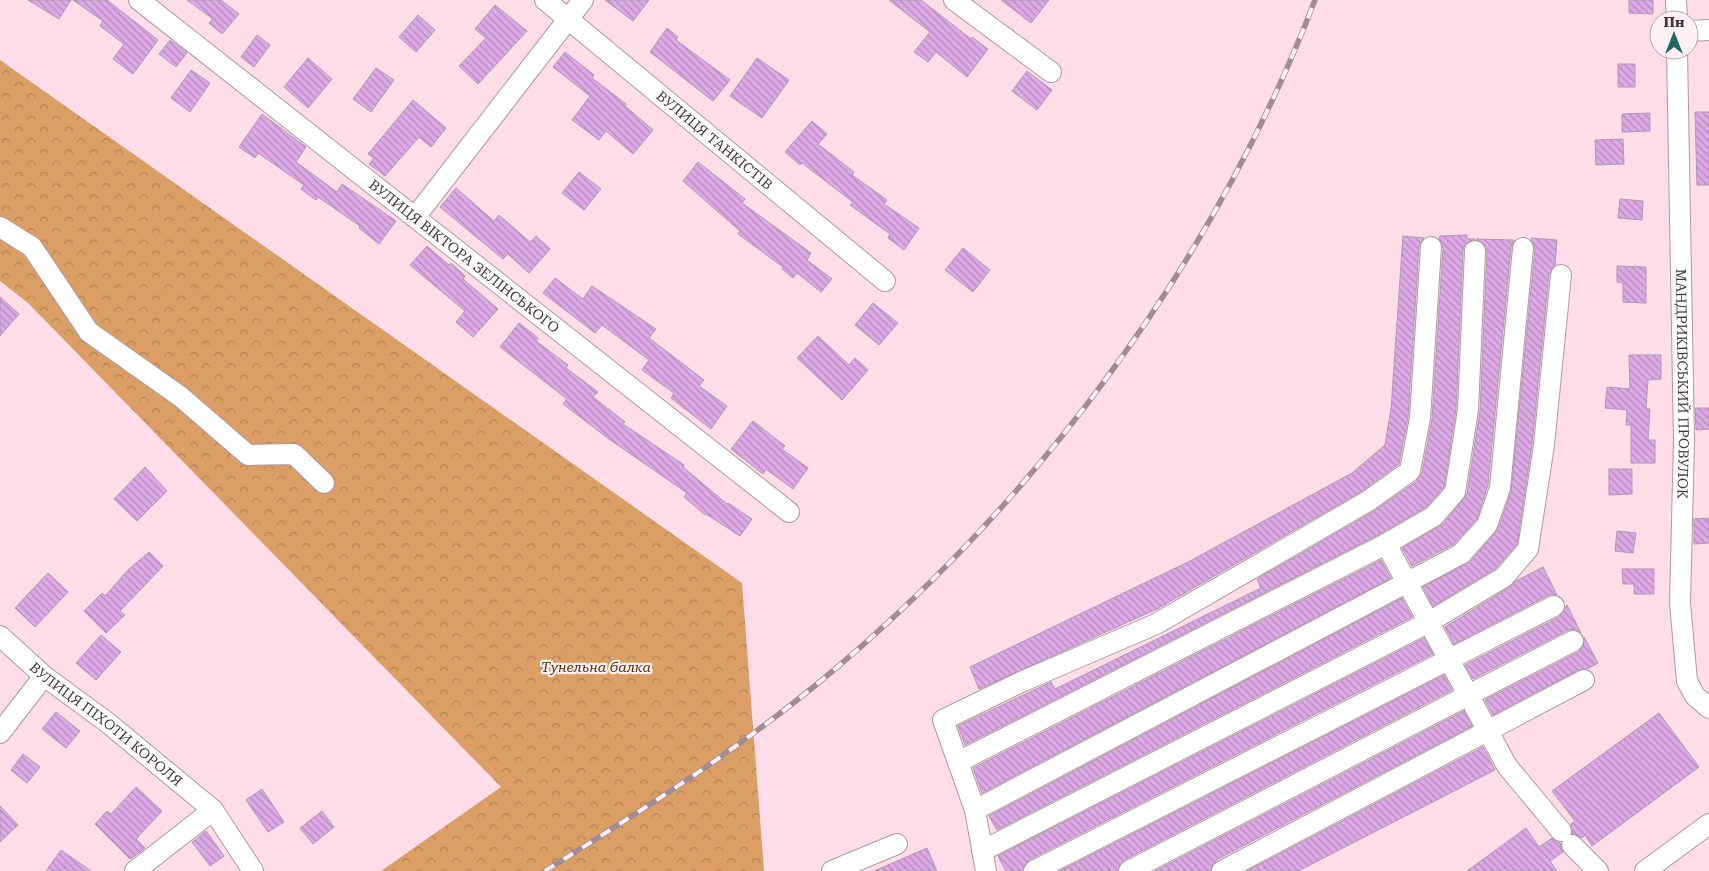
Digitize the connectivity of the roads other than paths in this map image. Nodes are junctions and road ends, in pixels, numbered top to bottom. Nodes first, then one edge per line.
1 (139, 0) edge
2 (545, 0) edge
3 (583, 0) edge
4 (954, 0) edge
5 (569, 19) junction
6 (1677, 60) edge
7 (1051, 72) dead end
8 (416, 216) junction
9 (0, 227) edge
10 (1431, 247) dead end
11 (1523, 248) dead end
12 (1475, 251) dead end
13 (1561, 275) dead end
14 (885, 281) dead end
15 (324, 484) dead end
16 (789, 512) dead end
17 (1386, 544) junction
18 (1408, 583) junction
19 (1554, 606) dead end
20 (1429, 622) junction
21 (0, 636) edge
22 (1573, 641) dead end
23 (1450, 660) junction
24 (44, 676) junction
25 (1584, 680) dead end
26 (1470, 696) junction
27 (1709, 708) edge
28 (1489, 732) junction
29 (0, 733) edge
30 (958, 762) junction
31 (213, 810) junction
32 (975, 810) junction
33 (1709, 824) edge
34 (897, 844) dead end
35 (982, 851) junction
36 (135, 871) edge
37 (253, 871) edge
38 (832, 871) edge
39 (986, 871) edge
40 (1034, 871) edge
41 (1129, 871) edge
42 (1222, 871) edge
43 (1598, 871) edge
44 (1645, 871) edge

1 - 8 street, ВУЛИЦЯ ВІКТОРА ЗЕЛІНСЬКОГО
2 - 5 street, ВУЛИЦЯ ТАНКІСТІВ
3 - 5 street
4 - 7 street
5 - 8 street
5 - 14 street, ВУЛИЦЯ ТАНКІСТІВ
6 - 27 street, МАНДРИКІВСЬКИЙ ПРОВУЛОК
8 - 16 street, ВУЛИЦЯ ВІКТОРА ЗЕЛІНСЬКОГО
9 - 15 street
10 - 30 street
11 - 18 street
12 - 17 street
13 - 20 street
17 - 18 street
17 - 30 street
18 - 20 street
18 - 32 street
19 - 23 street
20 - 23 street
20 - 35 street
21 - 24 street, ВУЛИЦЯ ПІХОТИ КОРОЛЯ
22 - 26 street
23 - 26 street
23 - 40 street
24 - 29 street
24 - 31 street, ВУЛИЦЯ ПІХОТИ КОРОЛЯ
25 - 28 street
26 - 28 street
26 - 41 street
28 - 42 street
28 - 43 street
30 - 32 street
31 - 36 street
31 - 37 street, ВУЛИЦЯ ПІХОТИ КОРОЛЯ
32 - 35 street
33 - 44 street
34 - 38 street
35 - 39 street

